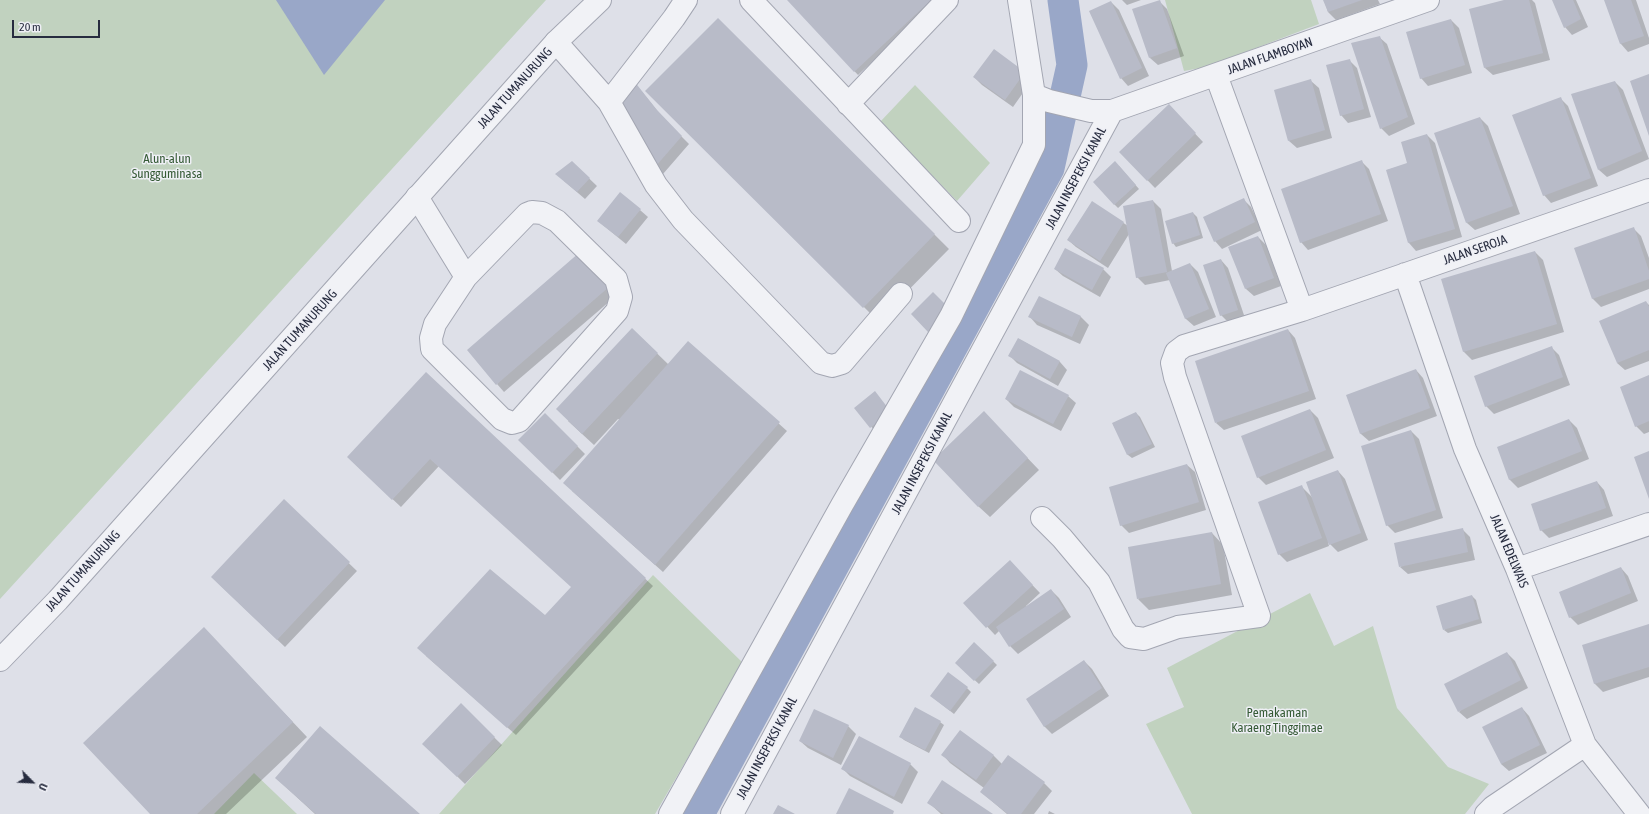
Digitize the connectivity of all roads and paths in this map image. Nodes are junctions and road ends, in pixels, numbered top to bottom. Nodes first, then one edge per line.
1 (600, 0) edge
2 (686, 0) edge
3 (751, 0) edge
4 (947, 0) edge
5 (1019, 0) edge
6 (1428, 0) edge
7 (556, 42) junction
8 (1216, 75) junction
9 (1042, 98) junction
10 (609, 102) junction
11 (848, 104) junction
12 (1101, 111) junction
13 (1649, 190) edge
14 (417, 197) junction
15 (959, 221) dead end
16 (1405, 274) junction
17 (466, 277) junction
18 (901, 294) dead end
19 (1302, 310) junction
20 (1042, 518) dead end
21 (1649, 524) edge
22 (1517, 569) junction
23 (0, 660) edge
24 (1585, 746) junction
25 (670, 814) edge
26 (732, 814) edge
27 (1486, 814) edge
28 (1639, 814) edge

1 - 7 street, JALAN TUMANURUNG
2 - 10 street
3 - 11 street
4 - 11 street
5 - 9 street
6 - 8 street, JALAN FLAMBOYAN
7 - 10 street
7 - 14 street, JALAN TUMANURUNG
8 - 12 street, JALAN FLAMBOYAN
8 - 19 street
9 - 12 street
9 - 25 street
10 - 18 street
11 - 15 street
12 - 26 street, JALAN INSEPEKSI KANAL
13 - 16 street, JALAN SEROJA
14 - 17 street
14 - 23 street, JALAN TUMANURUNG
16 - 19 street, JALAN SEROJA
16 - 22 street, JALAN EDELWAIS
17 - 17 street
19 - 20 street, JALAN SEROJA
21 - 22 street
22 - 24 street, JALAN EDELWAIS
24 - 27 street
24 - 28 street, JALAN EDELWAIS

